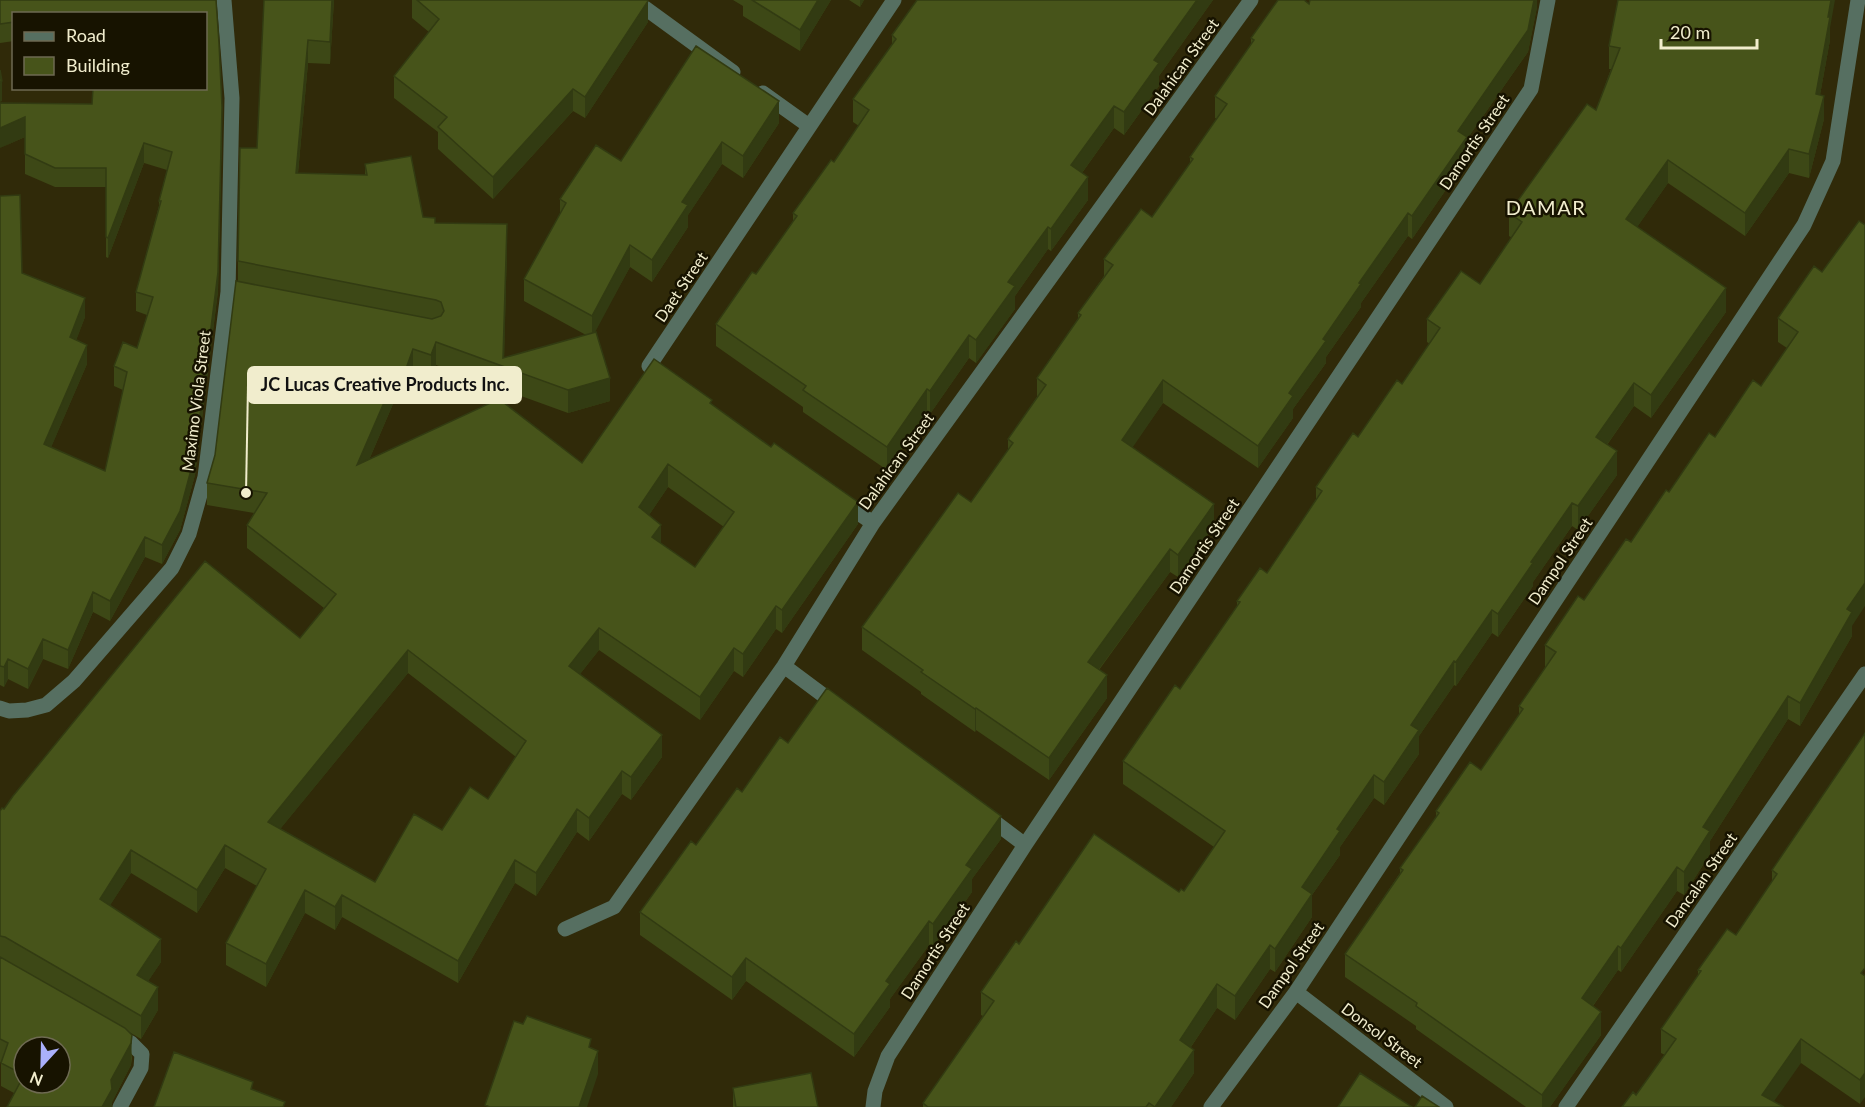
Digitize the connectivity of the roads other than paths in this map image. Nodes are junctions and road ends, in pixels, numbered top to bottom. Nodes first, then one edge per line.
1 (224, 0) edge
2 (633, 0) edge
3 (894, 0) edge
4 (1251, 0) edge
5 (1548, 0) edge
6 (1858, 0) edge
7 (809, 126) junction
8 (669, 380) edge
9 (824, 489) edge
10 (873, 523) junction
11 (784, 666) junction
12 (1865, 674) edge
13 (0, 708) edge
14 (849, 714) edge
15 (969, 803) edge
16 (1025, 845) junction
17 (565, 929) dead end
18 (1296, 992) junction
19 (101, 1026) edge
20 (120, 1107) edge
21 (873, 1107) edge
22 (1211, 1107) edge
23 (1446, 1107) edge
24 (1566, 1107) edge

1 - 13 street, Maximo Viola Street
2 - 7 street
3 - 7 street, Daet Street
4 - 10 street, Dalahican Street
5 - 16 street, Damortis Street
6 - 18 street, Dampol Street
7 - 8 street, Daet Street
9 - 10 street
10 - 11 street, Dalahican Street
11 - 14 street
11 - 17 street, Dalahican Street
12 - 24 street, Dancalan Street
15 - 16 street
16 - 21 street, Damortis Street
18 - 22 street, Dampol Street
18 - 23 street, Donsol Street
19 - 20 street

